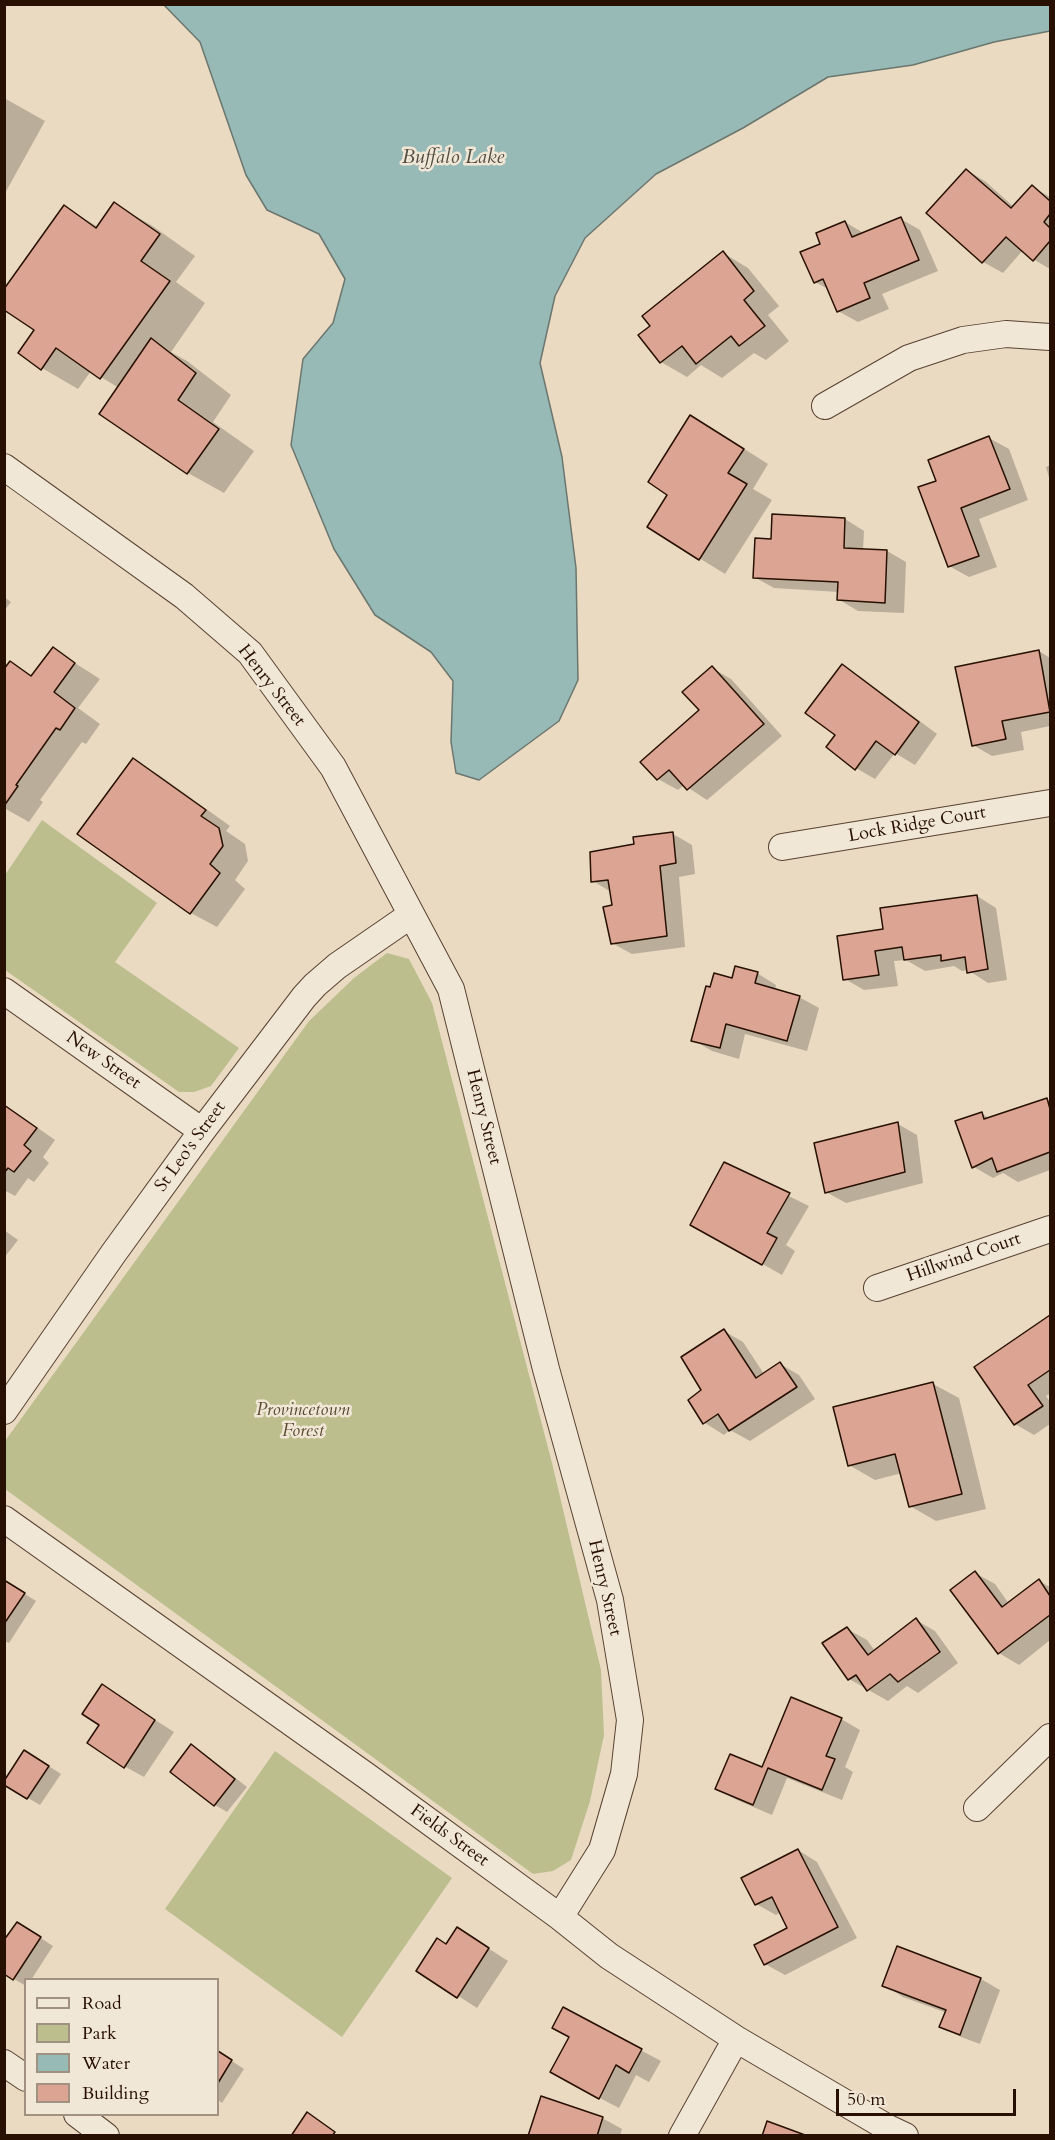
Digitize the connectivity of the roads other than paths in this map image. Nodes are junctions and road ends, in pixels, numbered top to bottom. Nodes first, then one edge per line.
1 (1050, 337) edge
2 (825, 406) dead end
3 (4, 467) edge
4 (1050, 803) edge
5 (782, 847) dead end
6 (411, 915) junction
7 (4, 991) edge
8 (202, 1131) junction
9 (1050, 1229) edge
10 (877, 1288) dead end
11 (4, 1411) edge
12 (4, 1519) edge
13 (1050, 1737) edge
14 (977, 1808) dead end
15 (560, 1917) junction
16 (736, 2039) junction
17 (4, 2063) edge
18 (24, 2077) edge
19 (78, 2116) edge
20 (106, 2136) edge
21 (682, 2136) edge
22 (905, 2136) edge

1 - 2 street
3 - 6 street, Henry Street
4 - 5 street, Lock Ridge Court
6 - 8 street, St Leo's Street
6 - 15 street, Henry Street
7 - 8 street, New Street
8 - 11 street, St Leo's Street
9 - 10 street, Hillwind Court
12 - 15 street, Fields Street
13 - 14 street
15 - 16 street, Fields Street
16 - 21 street
16 - 22 street, Fields Street
17 - 18 street
19 - 20 street

